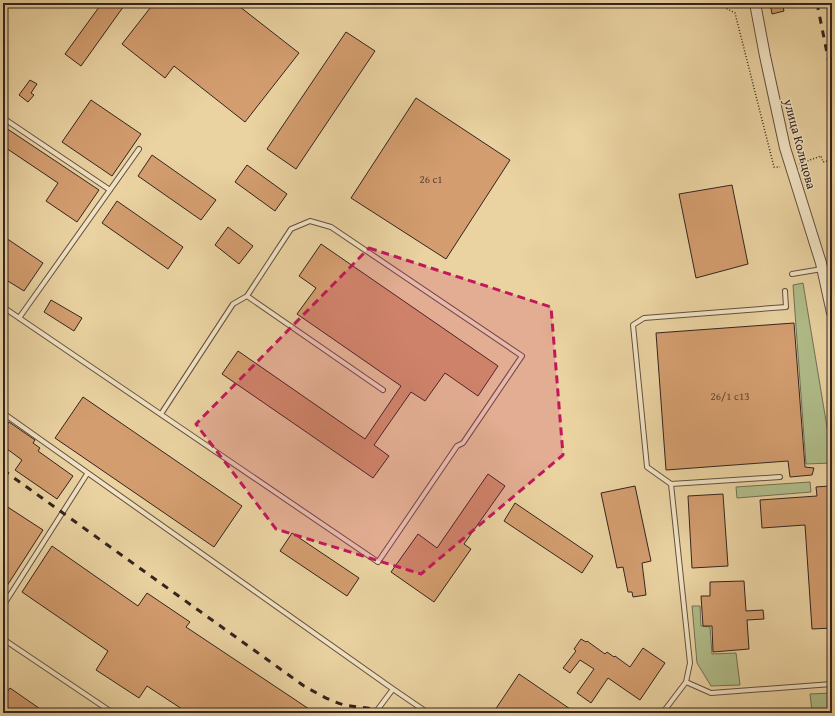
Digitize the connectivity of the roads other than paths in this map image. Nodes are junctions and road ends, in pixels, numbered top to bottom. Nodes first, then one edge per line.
1 (755, 3) edge
2 (3, 118) edge
3 (139, 149) dead end
4 (110, 190) junction
5 (822, 269) junction
6 (792, 274) dead end
7 (785, 291) dead end
8 (247, 296) junction
9 (3, 307) edge
10 (832, 313) edge
11 (19, 318) junction
12 (383, 390) dead end
13 (3, 413) edge
14 (161, 414) junction
15 (88, 474) junction
16 (780, 477) dead end
17 (671, 484) junction
18 (3, 606) edge
19 (3, 639) edge
20 (686, 682) junction
21 (832, 684) edge
22 (393, 689) junction
23 (113, 713) edge
24 (375, 713) edge
25 (428, 713) edge
26 (664, 713) edge

1 - 5 street, улица Кольцова
2 - 4 lane
3 - 4 lane
4 - 11 lane
5 - 6 lane
5 - 10 street, улица Кольцова
7 - 17 lane
8 - 12 lane
8 - 14 lane
8 - 14 lane
9 - 11 lane
11 - 14 lane
13 - 15 lane
15 - 18 lane
15 - 22 lane
16 - 17 lane
17 - 20 lane
19 - 23 lane
20 - 21 lane
20 - 26 lane
22 - 24 lane
22 - 25 lane

